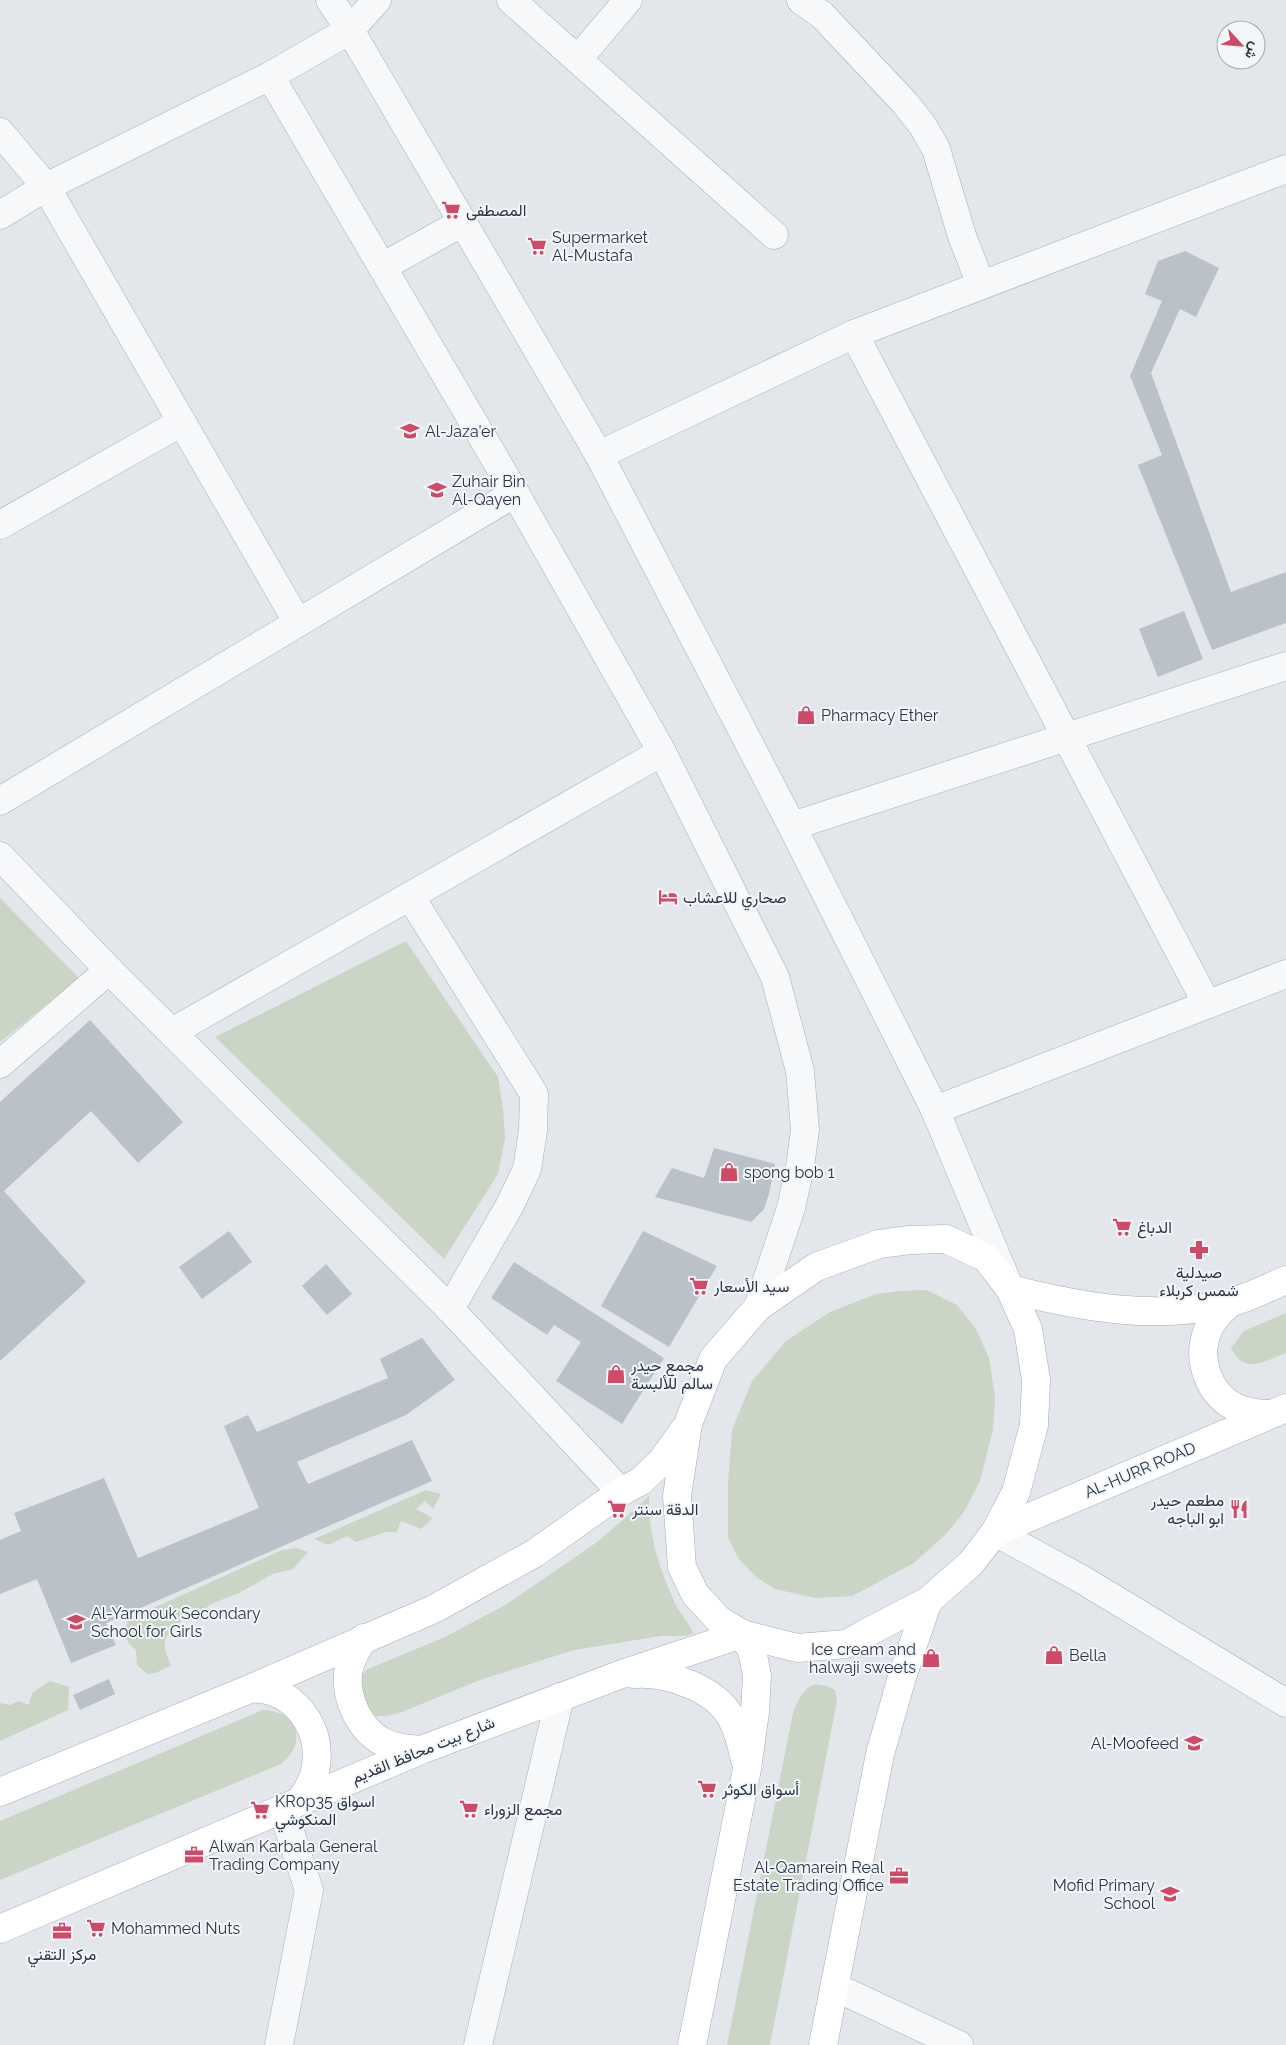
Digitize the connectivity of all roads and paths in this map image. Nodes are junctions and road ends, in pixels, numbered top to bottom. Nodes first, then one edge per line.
1 (330, 0) edge
2 (377, 0) edge
3 (511, 0) edge
4 (628, 0) edge
5 (802, 0) edge
6 (350, 30) junction
7 (578, 60) junction
8 (270, 76) junction
9 (0, 132) edge
10 (1286, 169) edge
11 (46, 187) junction
12 (0, 215) edge
13 (463, 222) junction
14 (774, 235) dead end
15 (382, 267) junction
16 (981, 285) junction
17 (854, 334) junction
18 (182, 422) junction
19 (600, 454) junction
20 (515, 494) junction
21 (0, 525) edge
22 (298, 623) junction
23 (1286, 666) edge
24 (1066, 737) junction
25 (662, 752) junction
26 (0, 802) edge
27 (792, 826) junction
28 (0, 856) edge
29 (410, 896) junction
30 (109, 970) junction
31 (1286, 974) edge
32 (1207, 1004) junction
33 (172, 1032) junction
34 (0, 1064) edge
35 (935, 1110) junction
36 (1286, 1280) edge
37 (1010, 1289) junction
38 (1230, 1303) junction
39 (758, 1307) junction
40 (450, 1309) junction
41 (1278, 1411) edge
42 (688, 1424) junction
43 (621, 1492) junction
44 (995, 1532) junction
45 (928, 1600) junction
46 (742, 1634) junction
47 (364, 1638) junction
48 (622, 1674) junction
49 (252, 1688) junction
50 (560, 1697) junction
51 (1286, 1703) edge
52 (421, 1750) junction
53 (747, 1769) junction
54 (0, 1792) edge
55 (292, 1804) junction
56 (0, 1929) edge
57 (834, 1987) junction
58 (279, 2045) edge
59 (478, 2045) edge
60 (692, 2045) edge
61 (823, 2045) edge
62 (959, 2045) edge

1 - 6 street
2 - 6 street
3 - 7 street
4 - 7 street
5 - 16 street
6 - 8 street
6 - 13 street
7 - 14 street
8 - 11 street
8 - 15 street
9 - 11 street
10 - 16 street
11 - 12 street
11 - 18 street
13 - 15 street
13 - 19 street
15 - 20 street
16 - 17 street
17 - 19 street
17 - 24 street
18 - 21 street
18 - 22 street
19 - 27 street
20 - 22 street
20 - 25 street
22 - 26 street
23 - 24 street
24 - 27 street
24 - 32 street
25 - 29 street
25 - 39 street
27 - 35 street
28 - 30 street
29 - 33 street
29 - 40 street
30 - 33 street
30 - 34 street
31 - 32 street
32 - 35 street
33 - 40 street
35 - 37 street
36 - 38 main road
37 - 38 main road
37 - 39 main road
37 - 44 main road
38 - 41 main road
39 - 42 main road
40 - 43 street
41 - 44 main road, AL-HURR ROAD
42 - 43 main road
42 - 46 main road
43 - 47 main road
44 - 45 main road
44 - 51 street
45 - 46 main road
45 - 57 main road
46 - 48 main road, شارع بيت محافظ القديم
46 - 53 main road
47 - 49 main road
47 - 52 main road
48 - 50 main road, شارع بيت محافظ القديم
48 - 53 main road
49 - 54 main road
49 - 55 main road
50 - 52 main road, شارع بيت محافظ القديم
50 - 59 street
52 - 55 main road, شارع بيت محافظ القديم
53 - 60 main road
55 - 56 main road, شارع بيت محافظ القديم
55 - 58 street
57 - 61 main road
57 - 62 street

